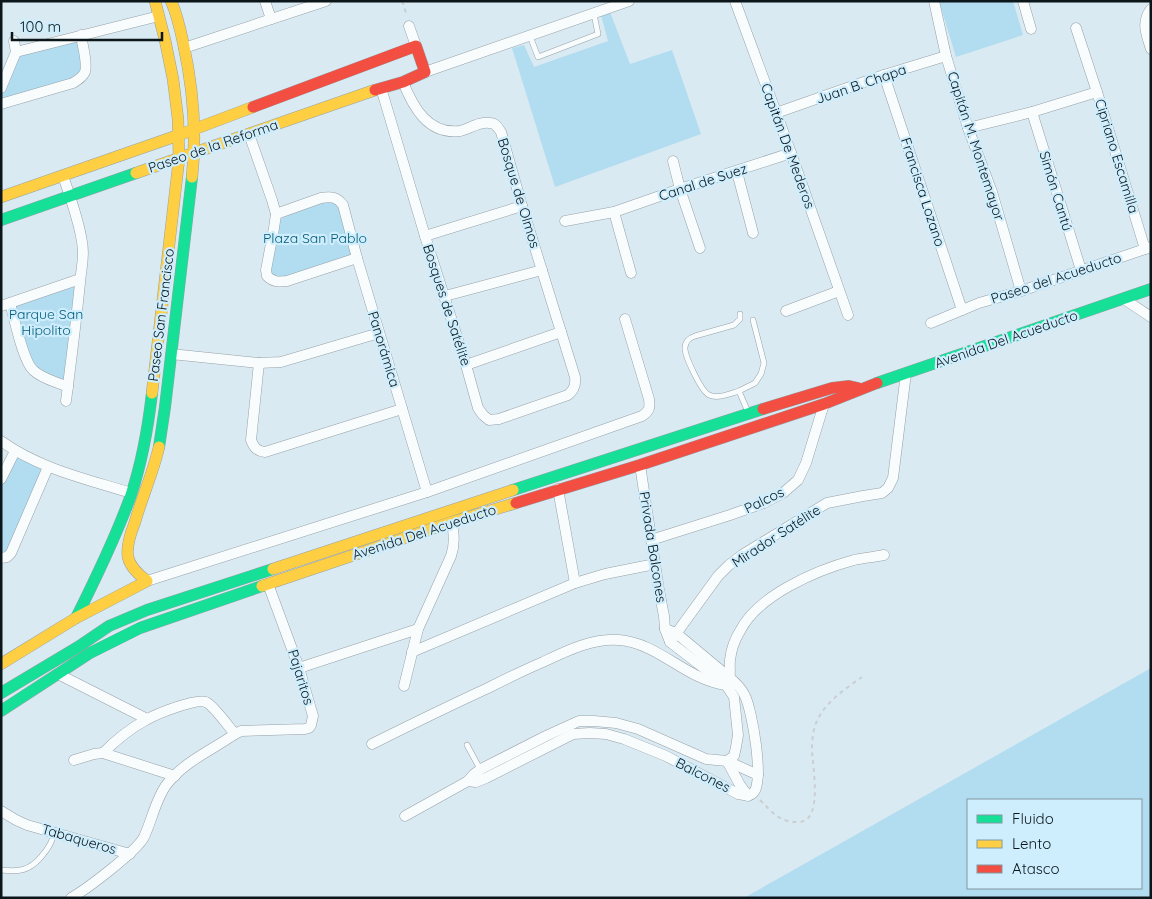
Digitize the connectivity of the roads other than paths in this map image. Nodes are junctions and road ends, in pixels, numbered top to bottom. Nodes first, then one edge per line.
1 (155, 1) edge
2 (172, 1) edge
3 (265, 1) edge
4 (326, 1) edge
5 (630, 1) edge
6 (735, 1) edge
7 (934, 1) edge
8 (1023, 1) edge
9 (1151, 9) edge
10 (594, 14) junction
11 (160, 16) junction
12 (270, 19) junction
13 (409, 26) road end
14 (1076, 28) dead end
15 (1031, 29) dead end
16 (81, 35) junction
17 (530, 36) junction
18 (14, 41) dead end
19 (416, 46) junction
20 (184, 48) junction
21 (1151, 49) edge
22 (16, 52) junction
23 (946, 56) junction
24 (425, 72) junction
25 (884, 75) junction
26 (403, 82) junction
27 (1, 88) edge
28 (341, 88) junction
29 (381, 88) junction
30 (1097, 92) junction
31 (1, 104) edge
32 (1032, 112) junction
33 (776, 113) junction
34 (968, 128) junction
35 (195, 129) junction
36 (250, 134) junction
37 (179, 135) junction
38 (195, 153) junction
39 (791, 153) junction
40 (179, 158) junction
41 (673, 161) dead end
42 (737, 172) junction
43 (63, 176) junction
44 (680, 189) junction
45 (70, 196) junction
46 (1, 197) edge
47 (522, 206) junction
48 (614, 212) junction
49 (276, 214) junction
50 (1, 220) edge
51 (565, 221) dead end
52 (753, 234) dead end
53 (425, 236) junction
54 (700, 248) dead end
55 (1148, 248) edge
56 (357, 258) junction
57 (542, 270) junction
58 (1081, 270) junction
59 (631, 273) dead end
60 (80, 279) junction
61 (1151, 289) edge
62 (1021, 290) junction
63 (839, 291) junction
64 (445, 296) junction
65 (1124, 299) junction
66 (6, 304) edge
67 (962, 310) junction
68 (786, 311) dead end
69 (740, 314) dead end
70 (848, 315) dead end
71 (1151, 317) edge
72 (625, 319) dead end
73 (753, 320) dead end
74 (931, 323) dead end
75 (561, 332) junction
76 (379, 333) junction
77 (171, 354) junction
78 (259, 363) junction
79 (466, 365) junction
80 (906, 373) junction
81 (575, 377) joint
82 (68, 387) junction
83 (862, 388) junction
84 (738, 391) junction
85 (66, 401) dead end
86 (824, 404) junction
87 (402, 409) junction
88 (748, 413) junction
89 (1, 441) edge
90 (15, 451) junction
91 (640, 465) junction
92 (48, 467) junction
93 (1, 479) edge
94 (558, 489) junction
95 (427, 492) junction
96 (131, 493) junction
97 (452, 522) junction
98 (651, 540) junction
99 (884, 555) dead end
100 (1, 558) edge
101 (655, 564) junction
102 (147, 581) junction
103 (575, 583) junction
104 (268, 584) junction
105 (76, 618) junction
106 (418, 629) junction
107 (673, 637) junction
108 (412, 652) junction
109 (3, 660) edge
110 (300, 668) junction
111 (58, 674) junction
112 (728, 682) junction
113 (404, 686) dead end
114 (1, 693) edge
115 (1, 711) edge
116 (147, 719) junction
117 (235, 734) junction
118 (372, 744) dead end
119 (467, 745) dead end
120 (103, 753) junction
121 (74, 760) dead end
122 (728, 761) junction
123 (481, 769) junction
124 (175, 776) junction
125 (758, 776) junction
126 (468, 781) junction
127 (751, 794) junction
128 (1, 811) edge
129 (404, 816) dead end
130 (55, 832) junction
131 (130, 854) junction
132 (1, 870) edge
133 (71, 898) edge

1 - 11 street, Paseo San Francisco
2 - 20 street, Paseo San Francisco
3 - 12 street
4 - 12 street
5 - 10 street
6 - 33 street, Capitán De Mederos
7 - 23 street, Capitán M. Montemayor
8 - 15 street
9 - 21 street
10 - 17 street
10 - 17 lane
11 - 16 street
11 - 37 street, Paseo San Francisco
12 - 20 street
13 - 19 street
14 - 30 street, Cipriano Escamilla
16 - 22 street
16 - 31 street
17 - 24 street
18 - 22 street
19 - 24 street
19 - 28 street, Paseo de la Reforma
20 - 35 street, Paseo San Francisco
22 - 27 street
23 - 25 street, Juan B. Chapa
23 - 34 street, Capitán M. Montemayor
24 - 26 street, Paseo de la Reforma
25 - 33 street, Juan B. Chapa
25 - 67 street, Francisca Lozano
26 - 29 street, Paseo de la Reforma
26 - 47 street, Bosque de Olmos
28 - 29 street, Paseo de la Reforma
28 - 35 street, Paseo de la Reforma
28 - 36 street, Paseo de la Reforma
29 - 53 street, Bosques de Satélite
30 - 32 street
30 - 55 street, Cipriano Escamilla
32 - 34 street
32 - 58 street, Simón Cantú
33 - 39 street, Capitán De Mederos
34 - 62 street, Capitán M. Montemayor
35 - 37 street, Paseo de la Reforma
35 - 38 street, Paseo San Francisco
36 - 38 street, Paseo de la Reforma
36 - 49 street
37 - 40 street, Paseo San Francisco
37 - 43 street, Paseo de la Reforma
38 - 40 street, Paseo de la Reforma
38 - 77 street, Paseo San Francisco
39 - 42 street, Canal de Suez
39 - 63 street, Capitán De Mederos
40 - 45 street, Paseo de la Reforma
40 - 96 street, Paseo San Francisco
41 - 44 street
42 - 44 street, Canal de Suez
42 - 52 street
43 - 45 street
43 - 46 street, Paseo de la Reforma
44 - 48 street, Canal de Suez
44 - 54 street
45 - 50 street, Paseo de la Reforma
45 - 60 street
47 - 53 street
47 - 57 street, Bosque de Olmos
48 - 51 street, Canal de Suez
48 - 59 street
49 - 56 street, Panorámica
49 - 56 street
53 - 64 street, Bosques de Satélite
55 - 58 street, Paseo del Acueducto
56 - 76 street, Panorámica
57 - 64 street
57 - 75 street, Bosque de Olmos
58 - 62 street, Paseo del Acueducto
60 - 66 street
60 - 82 street
61 - 65 street, Avenida Del Acueducto
62 - 67 street, Paseo del Acueducto
63 - 68 street
63 - 70 street, Capitán De Mederos
64 - 79 street, Bosques de Satélite
65 - 71 street
65 - 80 street, Avenida Del Acueducto
66 - 82 street
67 - 74 street, Paseo del Acueducto
69 - 84 lane
72 - 95 street
73 - 84 lane
75 - 79 street
75 - 81 street, Bosque de Olmos
76 - 78 street
76 - 87 street, Panorámica
77 - 78 street
77 - 102 street, Paseo San Francisco
78 - 87 street
79 - 81 street, Bosques de Satélite
80 - 83 street, Avenida Del Acueducto
80 - 107 street, Mirador Satélite
82 - 85 street
83 - 86 street, Avenida Del Acueducto
83 - 88 street, Avenida Del Acueducto
84 - 88 lane
86 - 91 street, Avenida Del Acueducto
86 - 98 street, Palcos
87 - 95 street, Panorámica
88 - 114 street, Avenida Del Acueducto
89 - 90 street
90 - 92 street
90 - 93 street
91 - 94 street, Avenida Del Acueducto
91 - 98 street, Privada Balcones
92 - 96 street
92 - 100 street
94 - 97 street, Avenida Del Acueducto
94 - 103 street
95 - 102 street
96 - 105 street, Paseo San Francisco
97 - 104 street, Avenida Del Acueducto
97 - 106 street
98 - 101 street, Privada Balcones
99 - 112 street
101 - 103 street
101 - 107 street, Privada Balcones
102 - 105 street
103 - 108 street
104 - 110 street, Pajaritos
104 - 111 street, Avenida Del Acueducto
105 - 109 street
106 - 108 street
106 - 110 street
107 - 112 street, Privada Balcones
108 - 113 street
110 - 117 street, Pajaritos
111 - 115 street, Avenida Del Acueducto
111 - 116 street
112 - 118 street
112 - 122 street, Privada Balcones
112 - 125 street, Privada Balcones
116 - 117 street
116 - 120 street
117 - 124 street, Tabaqueros
119 - 123 lane
120 - 121 street
120 - 124 street
122 - 123 street, Balcones
122 - 125 street, Balcones
122 - 127 street
123 - 126 street, Balcones
124 - 131 street, Tabaqueros
125 - 127 street, Privada Balcones
126 - 127 street, Balcones
126 - 129 street, Balcones
128 - 130 street, Tabaqueros
130 - 131 street, Tabaqueros
130 - 132 lane
131 - 133 street

